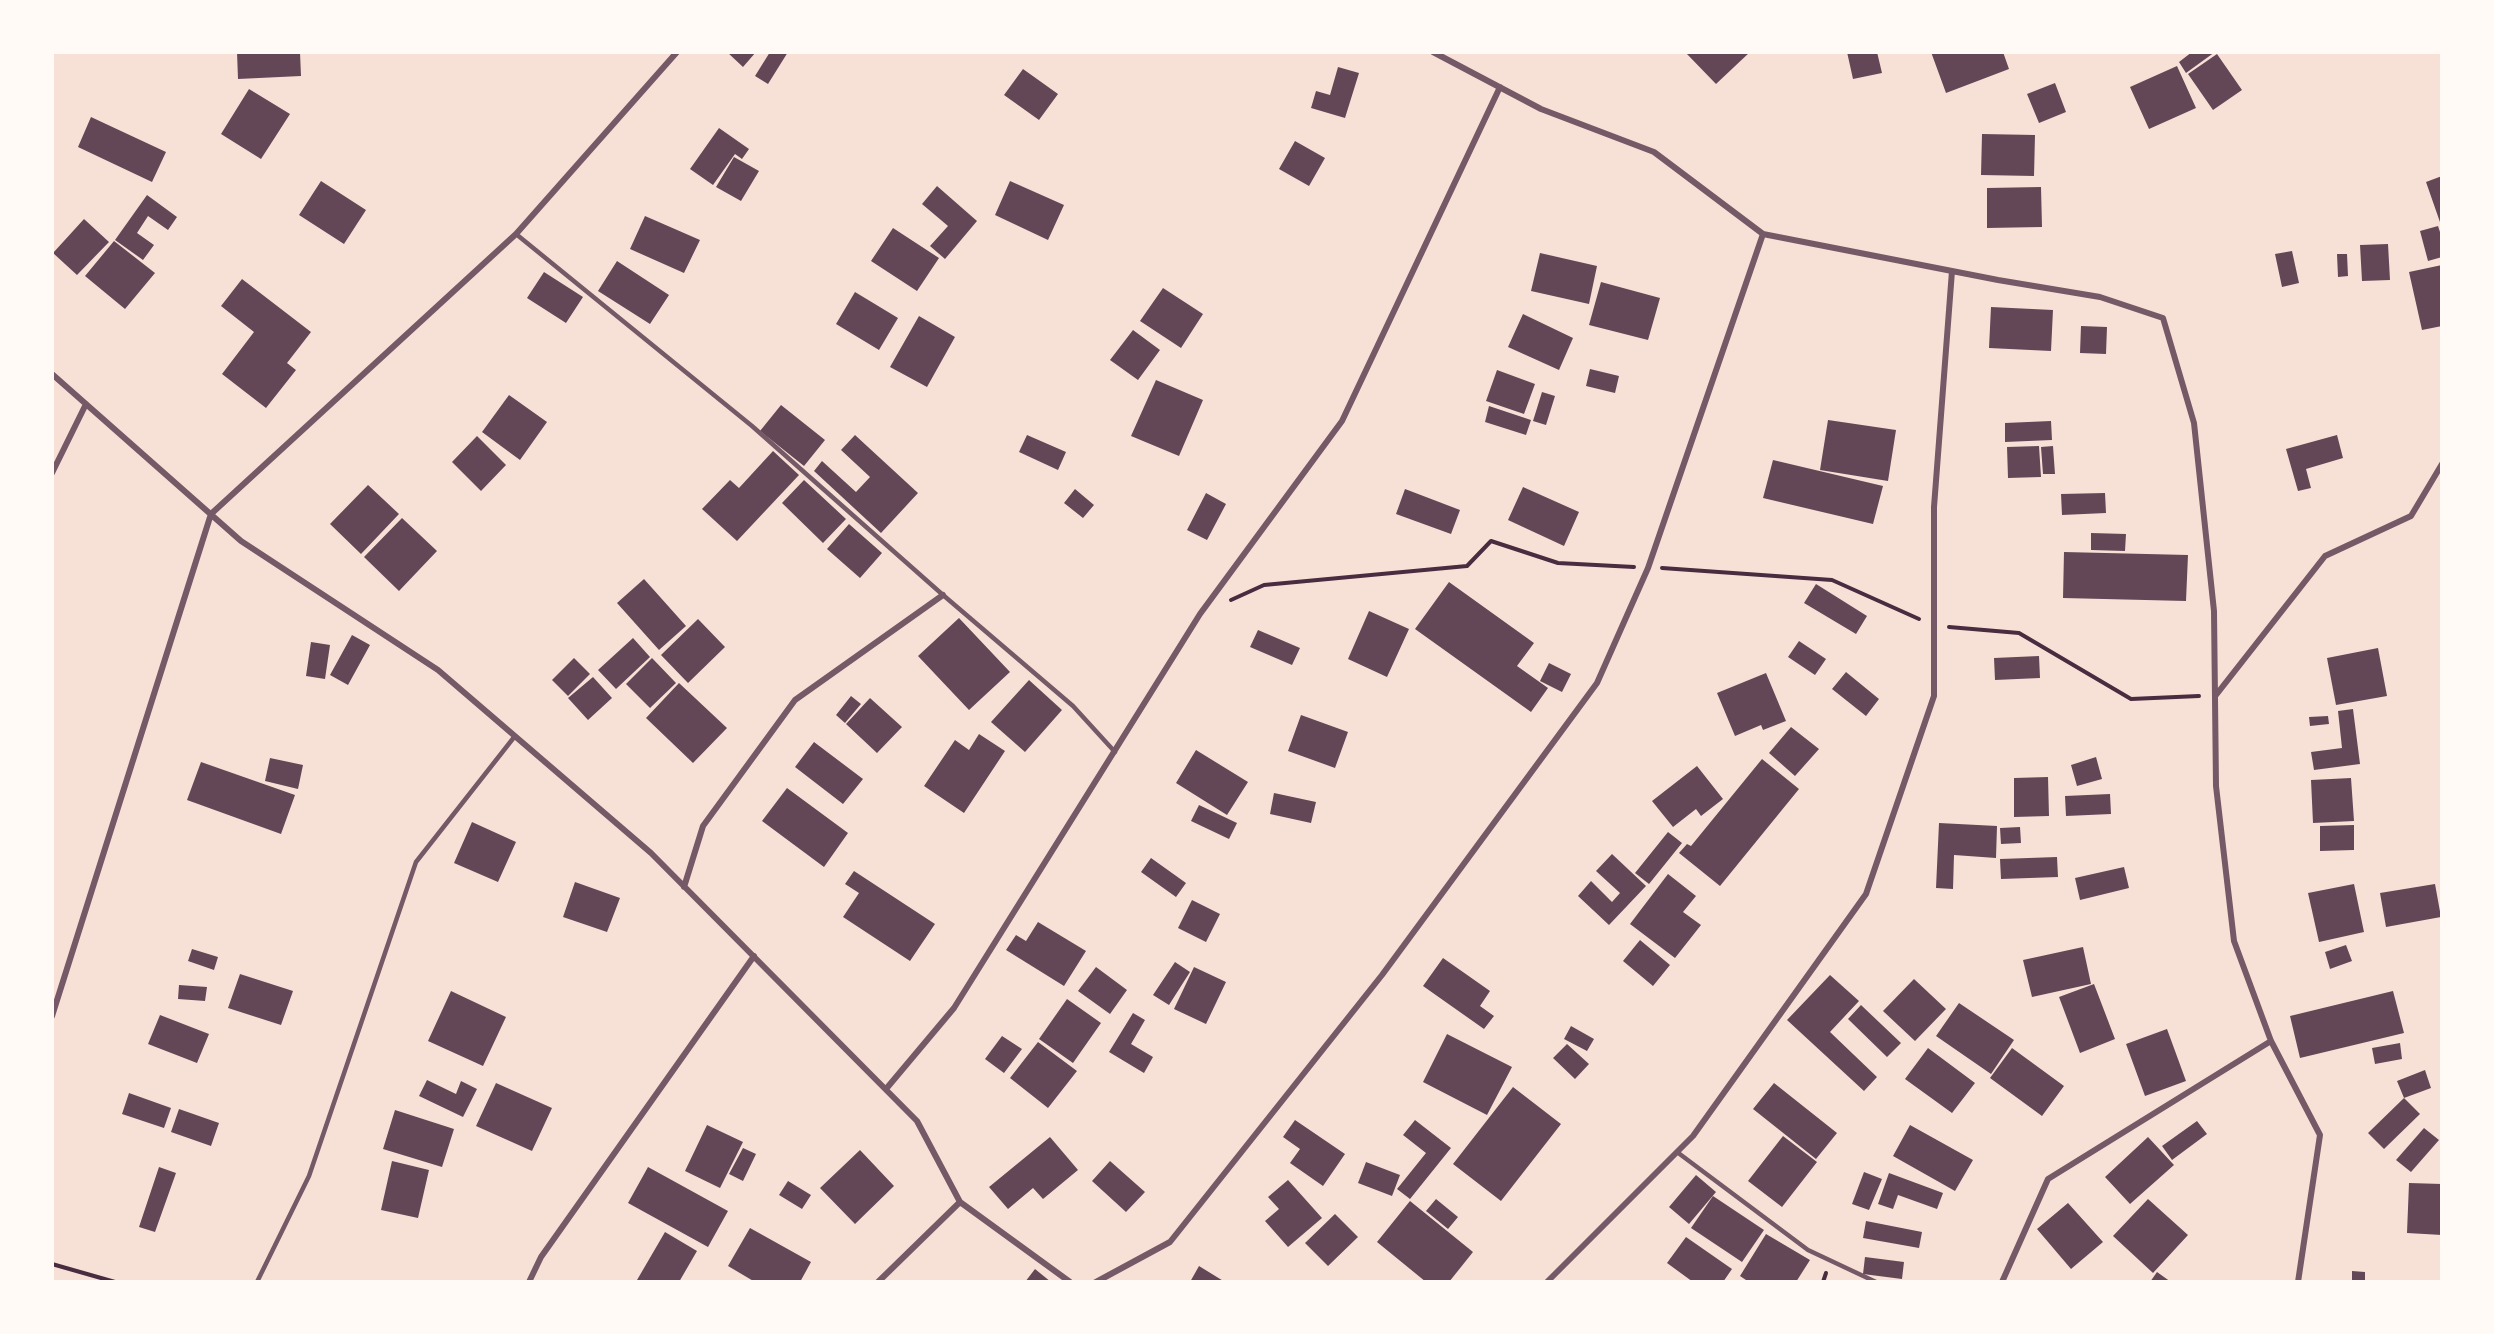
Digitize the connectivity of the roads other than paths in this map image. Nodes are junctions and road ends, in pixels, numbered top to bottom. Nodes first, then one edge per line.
1 (677, 52) edge
2 (1434, 52) edge
3 (1500, 87) junction
4 (516, 234) junction
5 (1763, 234) junction
6 (1952, 271) junction
7 (52, 374) edge
8 (86, 404) junction
9 (2442, 464) edge
10 (52, 473) edge
11 (211, 514) junction
12 (943, 595) junction
13 (2215, 695) junction
14 (515, 736) junction
15 (1115, 752) junction
16 (684, 887) junction
17 (754, 956) junction
18 (52, 1016) edge
19 (2271, 1041) junction
20 (886, 1089) junction
21 (1677, 1152) junction
22 (960, 1202) junction
23 (257, 1281) edge
24 (529, 1281) edge
25 (878, 1281) edge
26 (1070, 1281) edge
27 (1096, 1281) edge
28 (1547, 1281) edge
29 (1876, 1281) edge
30 (2002, 1281) edge
31 (2298, 1281) edge

1 - 4 street
2 - 3 street
3 - 5 street
3 - 15 street
4 - 11 street
4 - 12 lane
5 - 6 street
5 - 27 street
6 - 13 street
6 - 21 street
7 - 8 street
8 - 10 street
8 - 11 street
9 - 13 street
11 - 14 street
11 - 18 street
12 - 15 lane
12 - 16 street
13 - 19 street
14 - 16 street
14 - 23 lane
15 - 20 street
16 - 17 street
17 - 20 street
17 - 24 street
19 - 30 street
19 - 31 street
20 - 22 street
21 - 28 street
21 - 29 lane
22 - 25 street
22 - 26 street

